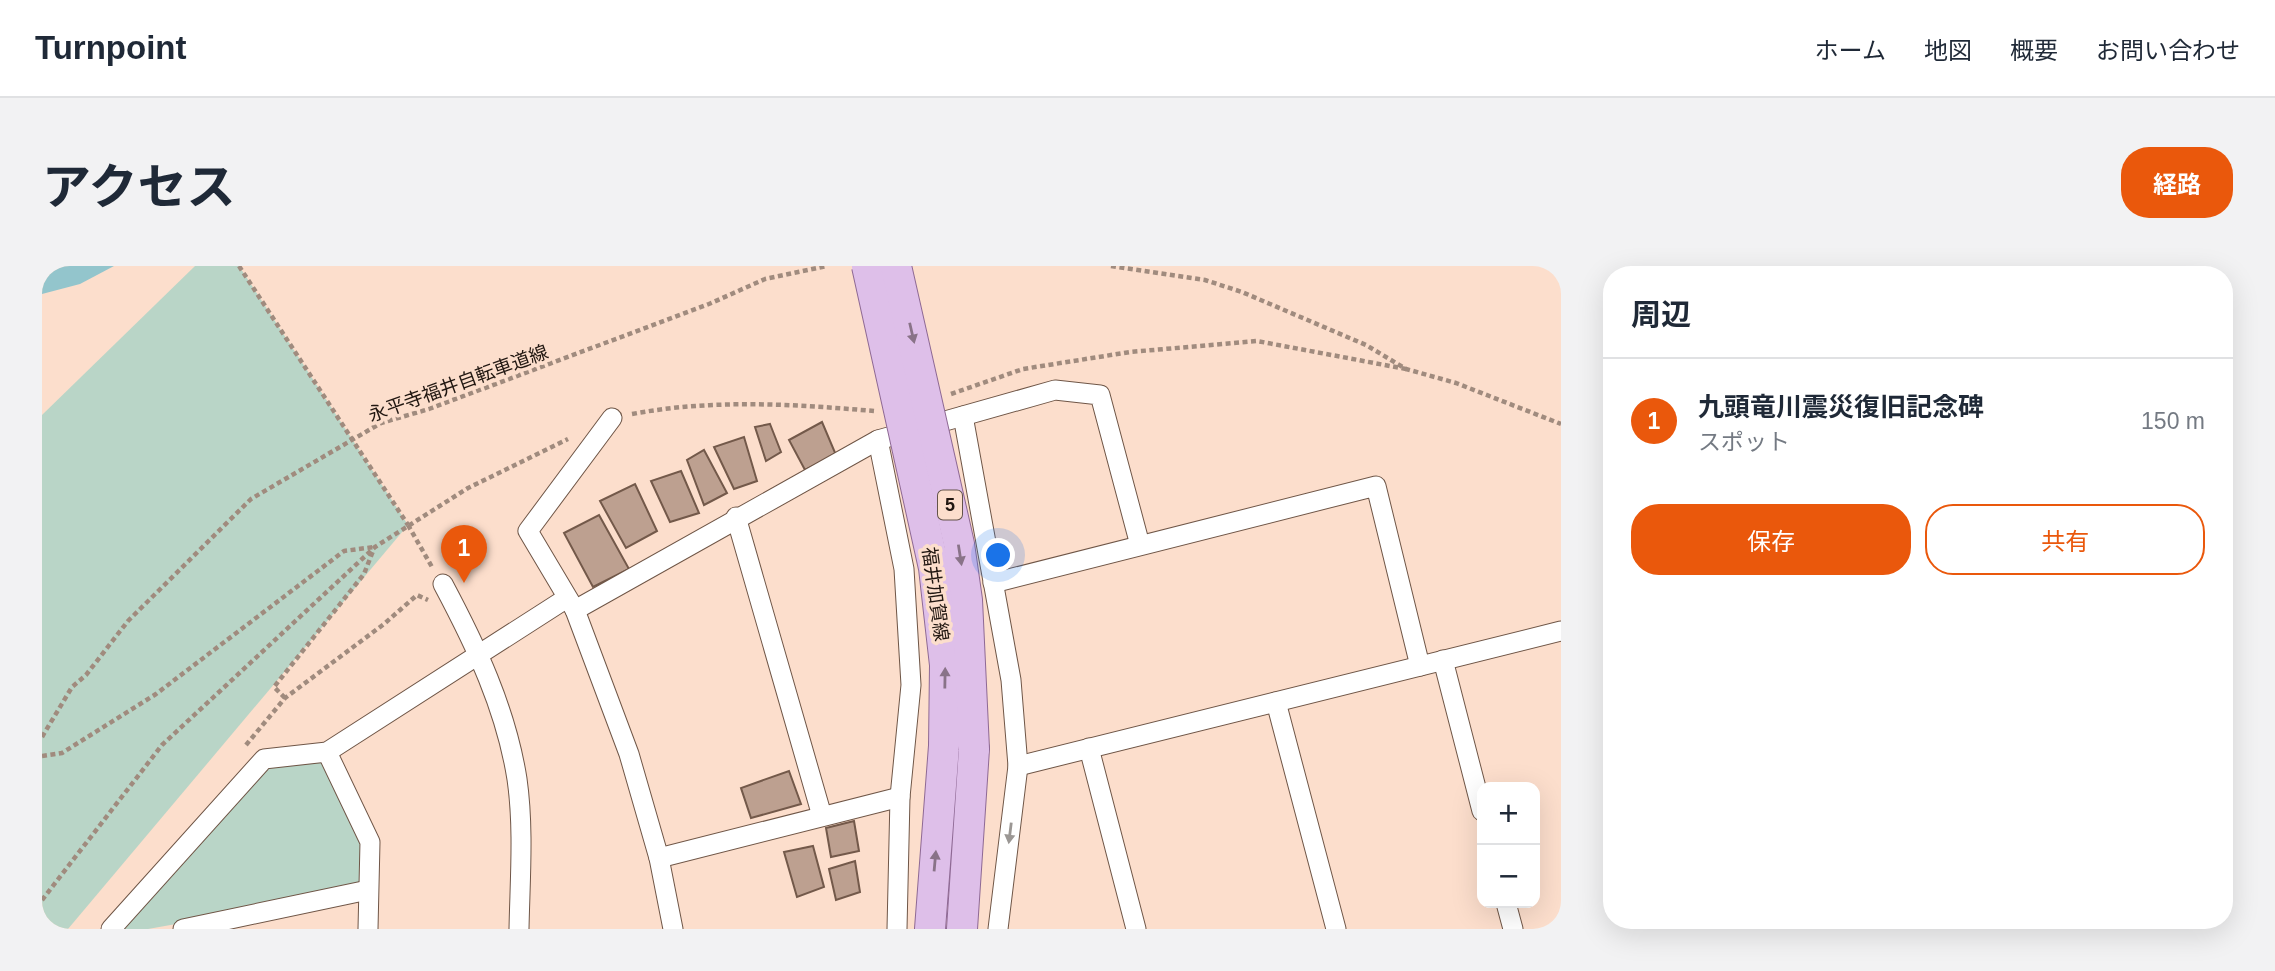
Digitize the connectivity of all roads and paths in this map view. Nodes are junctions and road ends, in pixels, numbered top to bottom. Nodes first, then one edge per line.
1 (239, 266) edge
2 (827, 266) edge
3 (867, 266) edge
4 (896, 266) edge
5 (1111, 266) edge
6 (963, 416) junction
7 (612, 418) dead end
8 (1561, 424) edge
9 (878, 440) junction
10 (736, 517) junction
11 (408, 525) junction
12 (1140, 545) junction
13 (375, 547) junction
14 (993, 583) junction
15 (443, 584) joint
16 (438, 604) dead end
17 (571, 604) junction
18 (1561, 631) edge
19 (480, 654) junction
20 (1443, 660) junction
21 (1420, 666) junction
22 (285, 698) junction
23 (1276, 702) junction
24 (42, 737) edge
25 (1089, 748) junction
26 (240, 751) dead end
27 (327, 752) junction
28 (42, 756) edge
29 (1018, 766) junction
30 (1477, 792) edge
31 (900, 797) junction
32 (822, 816) junction
33 (659, 858) junction
34 (369, 890) junction
35 (42, 900) edge
36 (1507, 908) edge
37 (111, 929) edge
38 (183, 929) edge
39 (368, 929) edge
40 (519, 929) edge
41 (673, 929) edge
42 (897, 929) edge
43 (930, 929) edge
44 (962, 929) edge
45 (998, 929) edge
46 (1136, 929) edge
47 (1336, 929) edge
48 (1513, 929) edge

1 - 11 path, bridge
2 - 24 path, 永平寺福井自転車道線
43 -> 3 main road, 福井加賀線 / 5, bridge
4 -> 44 main road, 福井加賀線 / 5, bridge
5 - 8 path
6 - 9 street
6 - 12 street
6 - 14 street
7 - 17 street
9 - 10 street
9 - 31 street
10 - 17 street
10 - 32 street
11 - 13 path
11 - 15 path
12 - 14 street
12 - 21 street
13 - 22 path
13 - 28 path
13 - 35 path
14 - 29 street
15 - 19 street
16 - 22 path
17 - 19 street
17 - 33 street
18 - 20 street
19 - 27 street
19 - 40 street
20 - 21 street
20 - 30 street
21 - 23 street
22 - 26 path
23 - 25 street
23 - 47 street
25 - 29 street
25 - 46 street
27 - 34 street
27 - 37 street
29 -> 45 street
31 - 32 street
31 - 42 street
32 - 33 street
33 - 41 street
34 - 38 street
34 - 39 street
36 - 48 street

